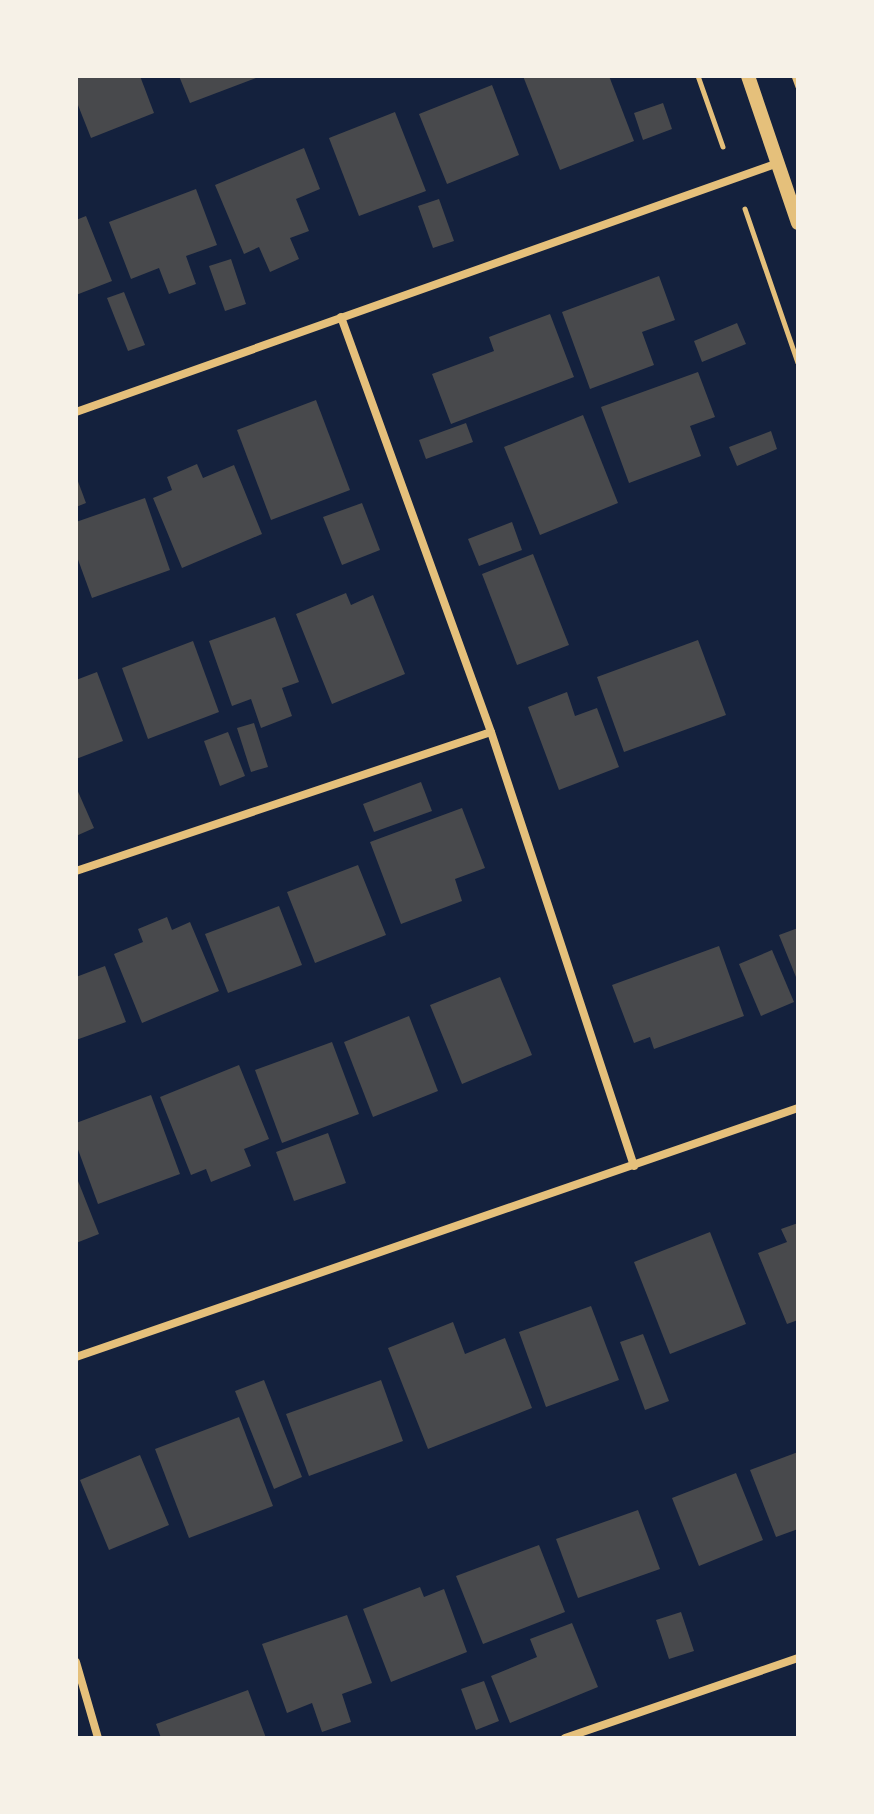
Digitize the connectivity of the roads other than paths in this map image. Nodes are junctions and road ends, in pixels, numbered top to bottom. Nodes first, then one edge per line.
1 (748, 76) edge
2 (778, 163) junction
3 (798, 223) edge
4 (341, 317) junction
5 (76, 412) edge
6 (491, 732) junction
7 (76, 871) edge
8 (798, 1108) edge
9 (634, 1166) junction
10 (76, 1357) edge
11 (798, 1658) edge
12 (76, 1662) edge
13 (98, 1738) edge
14 (565, 1738) edge

1 - 2 street
2 - 3 street
2 - 4 street
4 - 5 street
4 - 6 street
6 - 7 street
6 - 9 street
8 - 9 street
9 - 10 street
11 - 14 street
12 - 13 street

